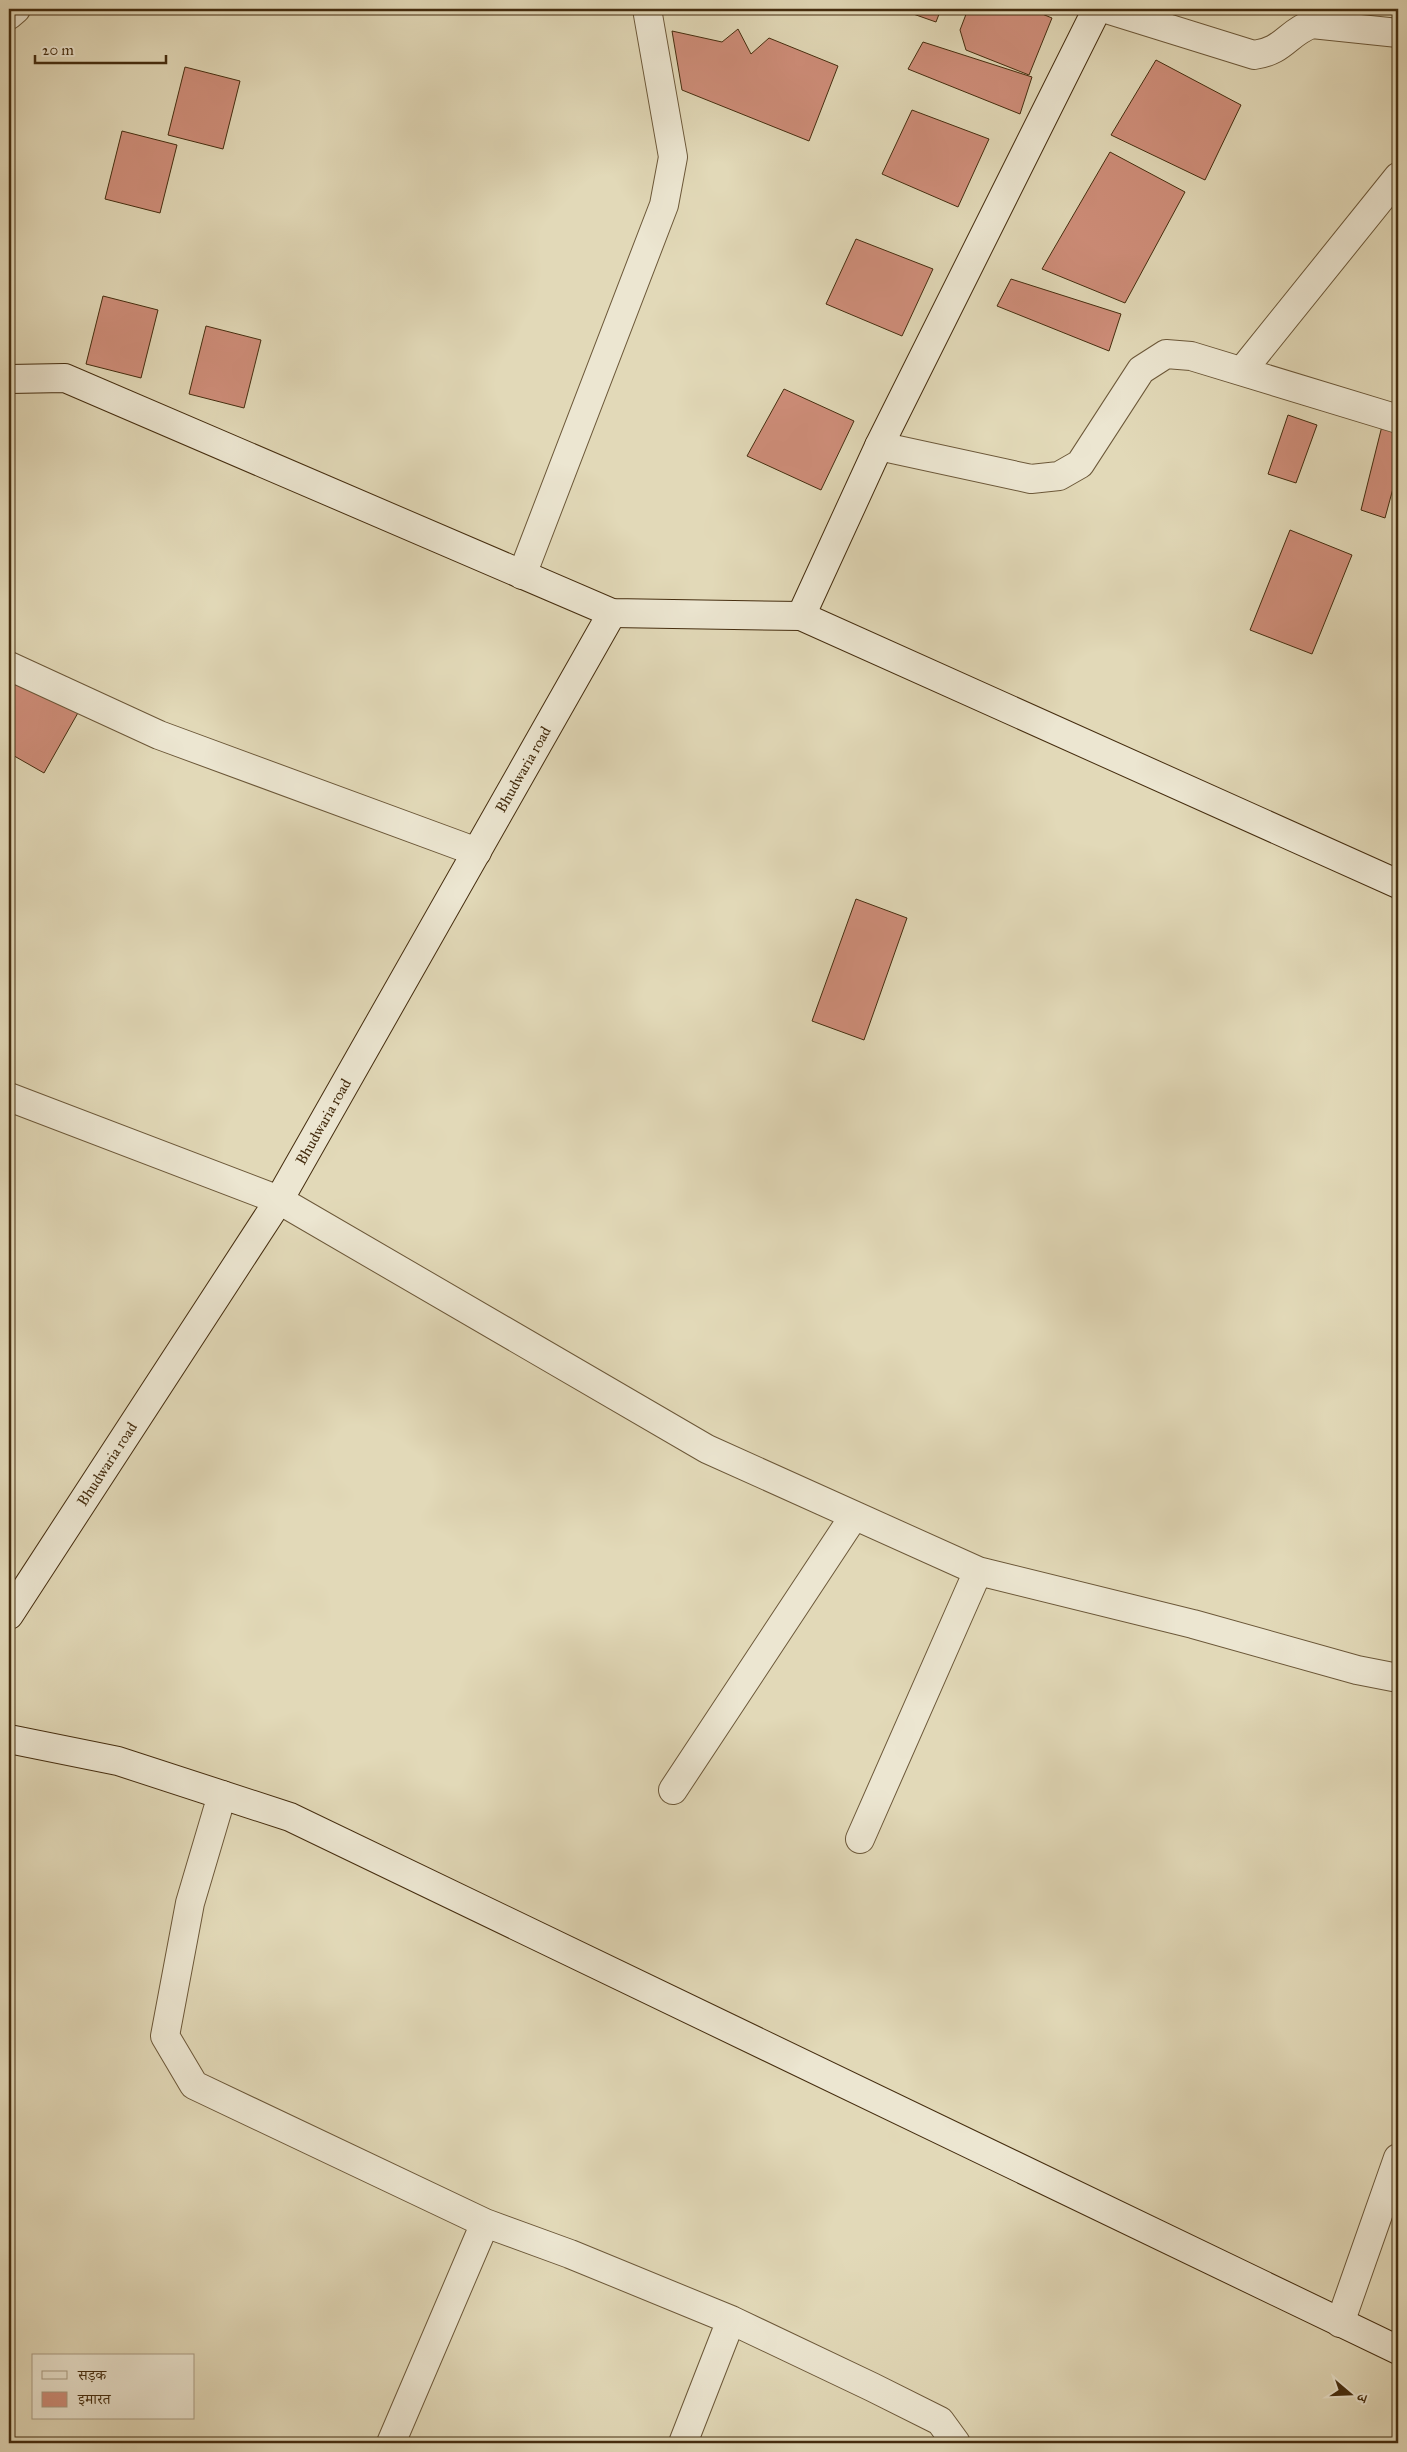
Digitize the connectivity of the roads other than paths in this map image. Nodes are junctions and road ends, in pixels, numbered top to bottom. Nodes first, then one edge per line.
1 (16, 9) edge
2 (647, 9) edge
3 (1097, 9) edge
4 (1106, 9) edge
5 (9, 15) edge
6 (1398, 33) edge
7 (1398, 177) edge
8 (1242, 371) junction
9 (9, 379) edge
10 (1398, 418) edge
11 (879, 446) junction
12 (522, 575) junction
13 (612, 613) junction
14 (801, 616) junction
15 (9, 666) edge
16 (477, 852) junction
17 (1398, 884) edge
18 (9, 1097) edge
19 (279, 1200) junction
20 (854, 1516) junction
21 (978, 1571) junction
22 (9, 1615) edge
23 (1398, 1678) edge
24 (9, 1739) edge
25 (672, 1790) dead end
26 (222, 1795) junction
27 (860, 1839) dead end
28 (1398, 2158) edge
29 (485, 2223) junction
30 (731, 2320) junction
31 (1340, 2323) junction
32 (1398, 2350) edge
33 (391, 2443) edge
34 (683, 2443) edge
35 (956, 2443) edge

1 - 5 street
2 - 12 street
3 - 11 street
4 - 6 street
7 - 8 street
8 - 10 street
8 - 11 street
9 - 12 street
11 - 14 street
12 - 13 street
13 - 14 street
13 - 16 street, Bhudwaria road
14 - 17 street
15 - 16 street
16 - 19 street, Bhudwaria road
18 - 19 street
19 - 20 street
19 - 22 street, Bhudwaria road
20 - 21 street
20 - 25 street
21 - 23 street
21 - 27 street
24 - 26 street
26 - 29 street
26 - 31 street
28 - 31 street
29 - 30 street
29 - 33 street
30 - 34 street
30 - 35 street
31 - 32 street

